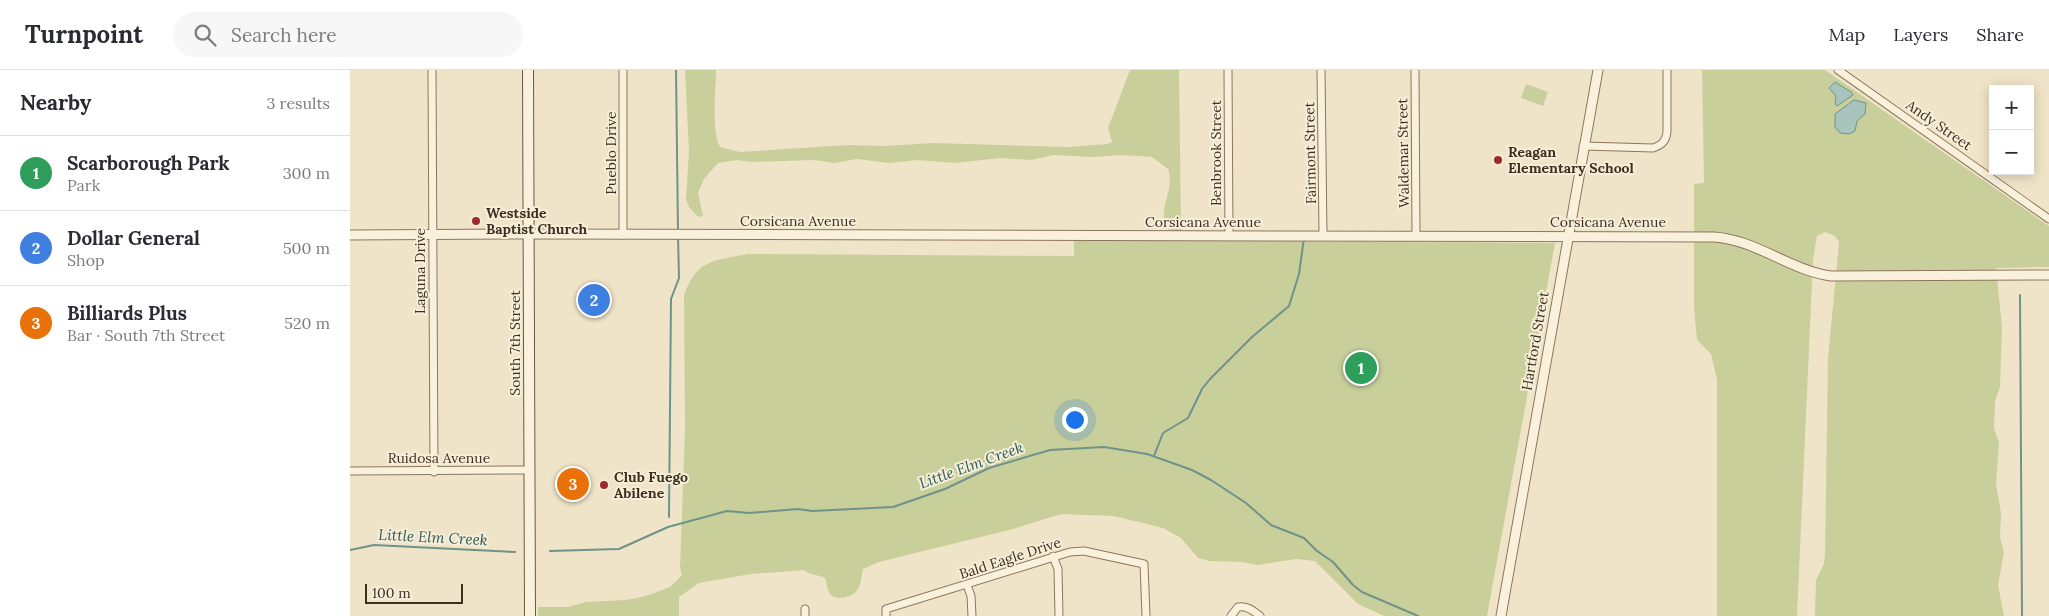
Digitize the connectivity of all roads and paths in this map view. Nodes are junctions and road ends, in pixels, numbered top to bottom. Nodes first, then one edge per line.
1 (432, 70) edge
2 (528, 70) edge
3 (623, 70) edge
4 (1228, 70) edge
5 (1321, 70) edge
6 (1415, 70) edge
7 (1598, 70) edge
8 (1667, 70) edge
9 (1838, 70) edge
10 (1583, 146) junction
11 (2049, 219) edge
12 (432, 234) junction
13 (528, 234) junction
14 (350, 235) edge
15 (623, 235) junction
16 (1323, 235) junction
17 (1416, 235) junction
18 (1229, 236) junction
19 (1568, 236) junction
20 (2049, 275) edge
21 (529, 470) junction
22 (350, 471) edge
23 (434, 472) junction
24 (1053, 556) junction
25 (967, 585) junction
26 (886, 613) edge
27 (530, 616) edge
28 (972, 616) edge
29 (1059, 616) edge
30 (1146, 616) edge
31 (1231, 616) edge
32 (1260, 616) edge
33 (1501, 616) edge

1 - 12 street, Laguna Drive
2 - 13 main road, South 7th Street
3 - 15 street, Pueblo Drive
4 - 18 street, Benbrook Street
5 - 16 street, Fairmont Street
6 - 17 street, Waldemar Street
7 - 10 street, Hartford Street
8 - 10 street
9 - 11 street, Andy Street
10 - 19 street, Hartford Street
12 - 13 street, Corsicana Avenue
12 - 14 street, Corsicana Avenue
12 - 23 street, Laguna Drive
13 - 15 street, Corsicana Avenue
13 - 21 main road, South 7th Street
15 - 18 street, Corsicana Avenue
16 - 17 street, Corsicana Avenue
16 - 18 street, Corsicana Avenue
17 - 19 street, Corsicana Avenue
19 - 20 street, Corsicana Avenue
19 - 33 street, Hartford Street
21 - 23 street, Ruidosa Avenue
21 - 27 main road, South 7th Street
22 - 23 street, Ruidosa Avenue
24 - 25 street, Bald Eagle Drive
24 - 29 street
24 - 30 street, Bald Eagle Drive
25 - 26 street, Bald Eagle Drive
25 - 28 street
31 - 32 street

